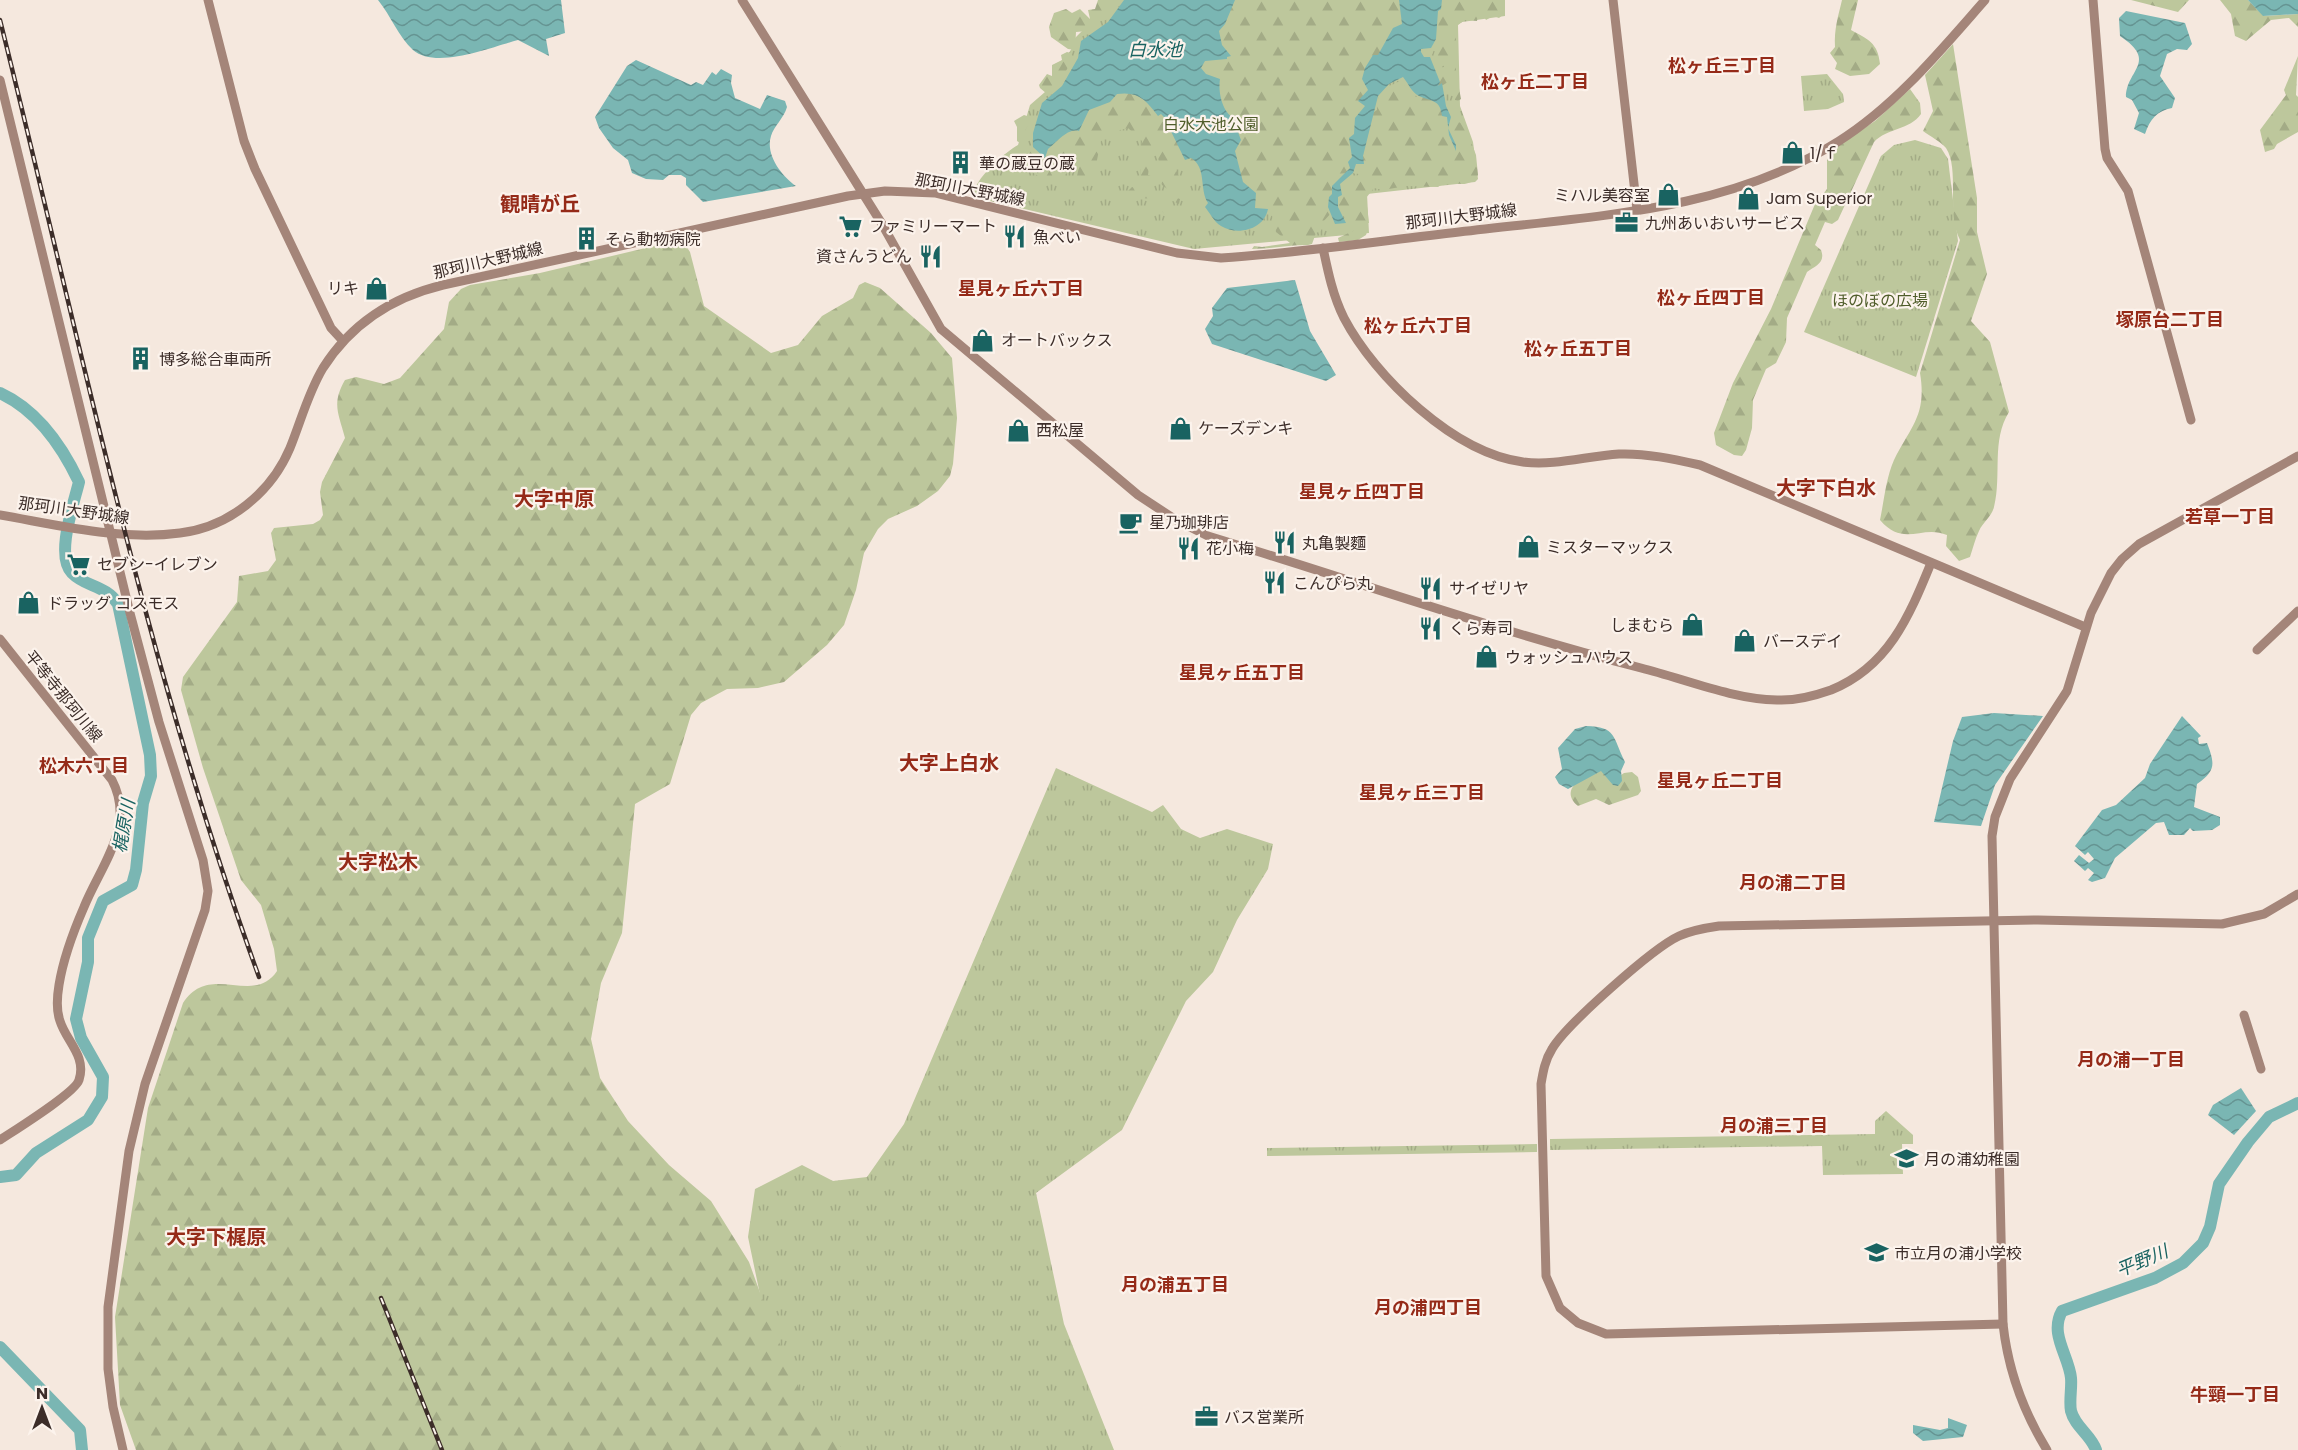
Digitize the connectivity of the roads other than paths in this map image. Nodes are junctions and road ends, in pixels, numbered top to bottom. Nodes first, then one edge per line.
1 (207, 0) edge
2 (742, 0) edge
3 (1612, 0) edge
4 (1985, 0) edge
5 (2093, 0) edge
6 (0, 80) edge
7 (864, 194) junction
8 (1637, 210) junction
9 (1323, 248) junction
10 (343, 341) junction
11 (2191, 420) dead end
12 (2298, 456) edge
13 (0, 515) edge
14 (112, 533) junction
15 (1931, 563) junction
16 (2298, 611) edge
17 (2085, 627) junction
18 (0, 639) edge
19 (2257, 650) dead end
20 (2298, 894) edge
21 (1993, 920) junction
22 (2244, 1015) dead end
23 (2260, 1069) dead end
24 (0, 1140) edge
25 (2003, 1324) junction
26 (123, 1450) edge
27 (2047, 1450) edge

1 - 10 street
2 - 7 street
3 - 8 street
4 - 8 street, 那珂川大野城線
5 - 11 street
6 - 14 street
7 - 9 street, 那珂川大野城線
7 - 10 street, 那珂川大野城線
7 - 15 street
8 - 9 street, 那珂川大野城線
9 - 15 street
10 - 14 street, 那珂川大野城線
12 - 17 street
13 - 14 street, 那珂川大野城線
14 - 26 street
15 - 17 street
16 - 19 street
17 - 21 street
18 - 24 street, 平等寺那珂川線
20 - 21 street
21 - 25 street
21 - 25 street
22 - 23 street
25 - 27 street

